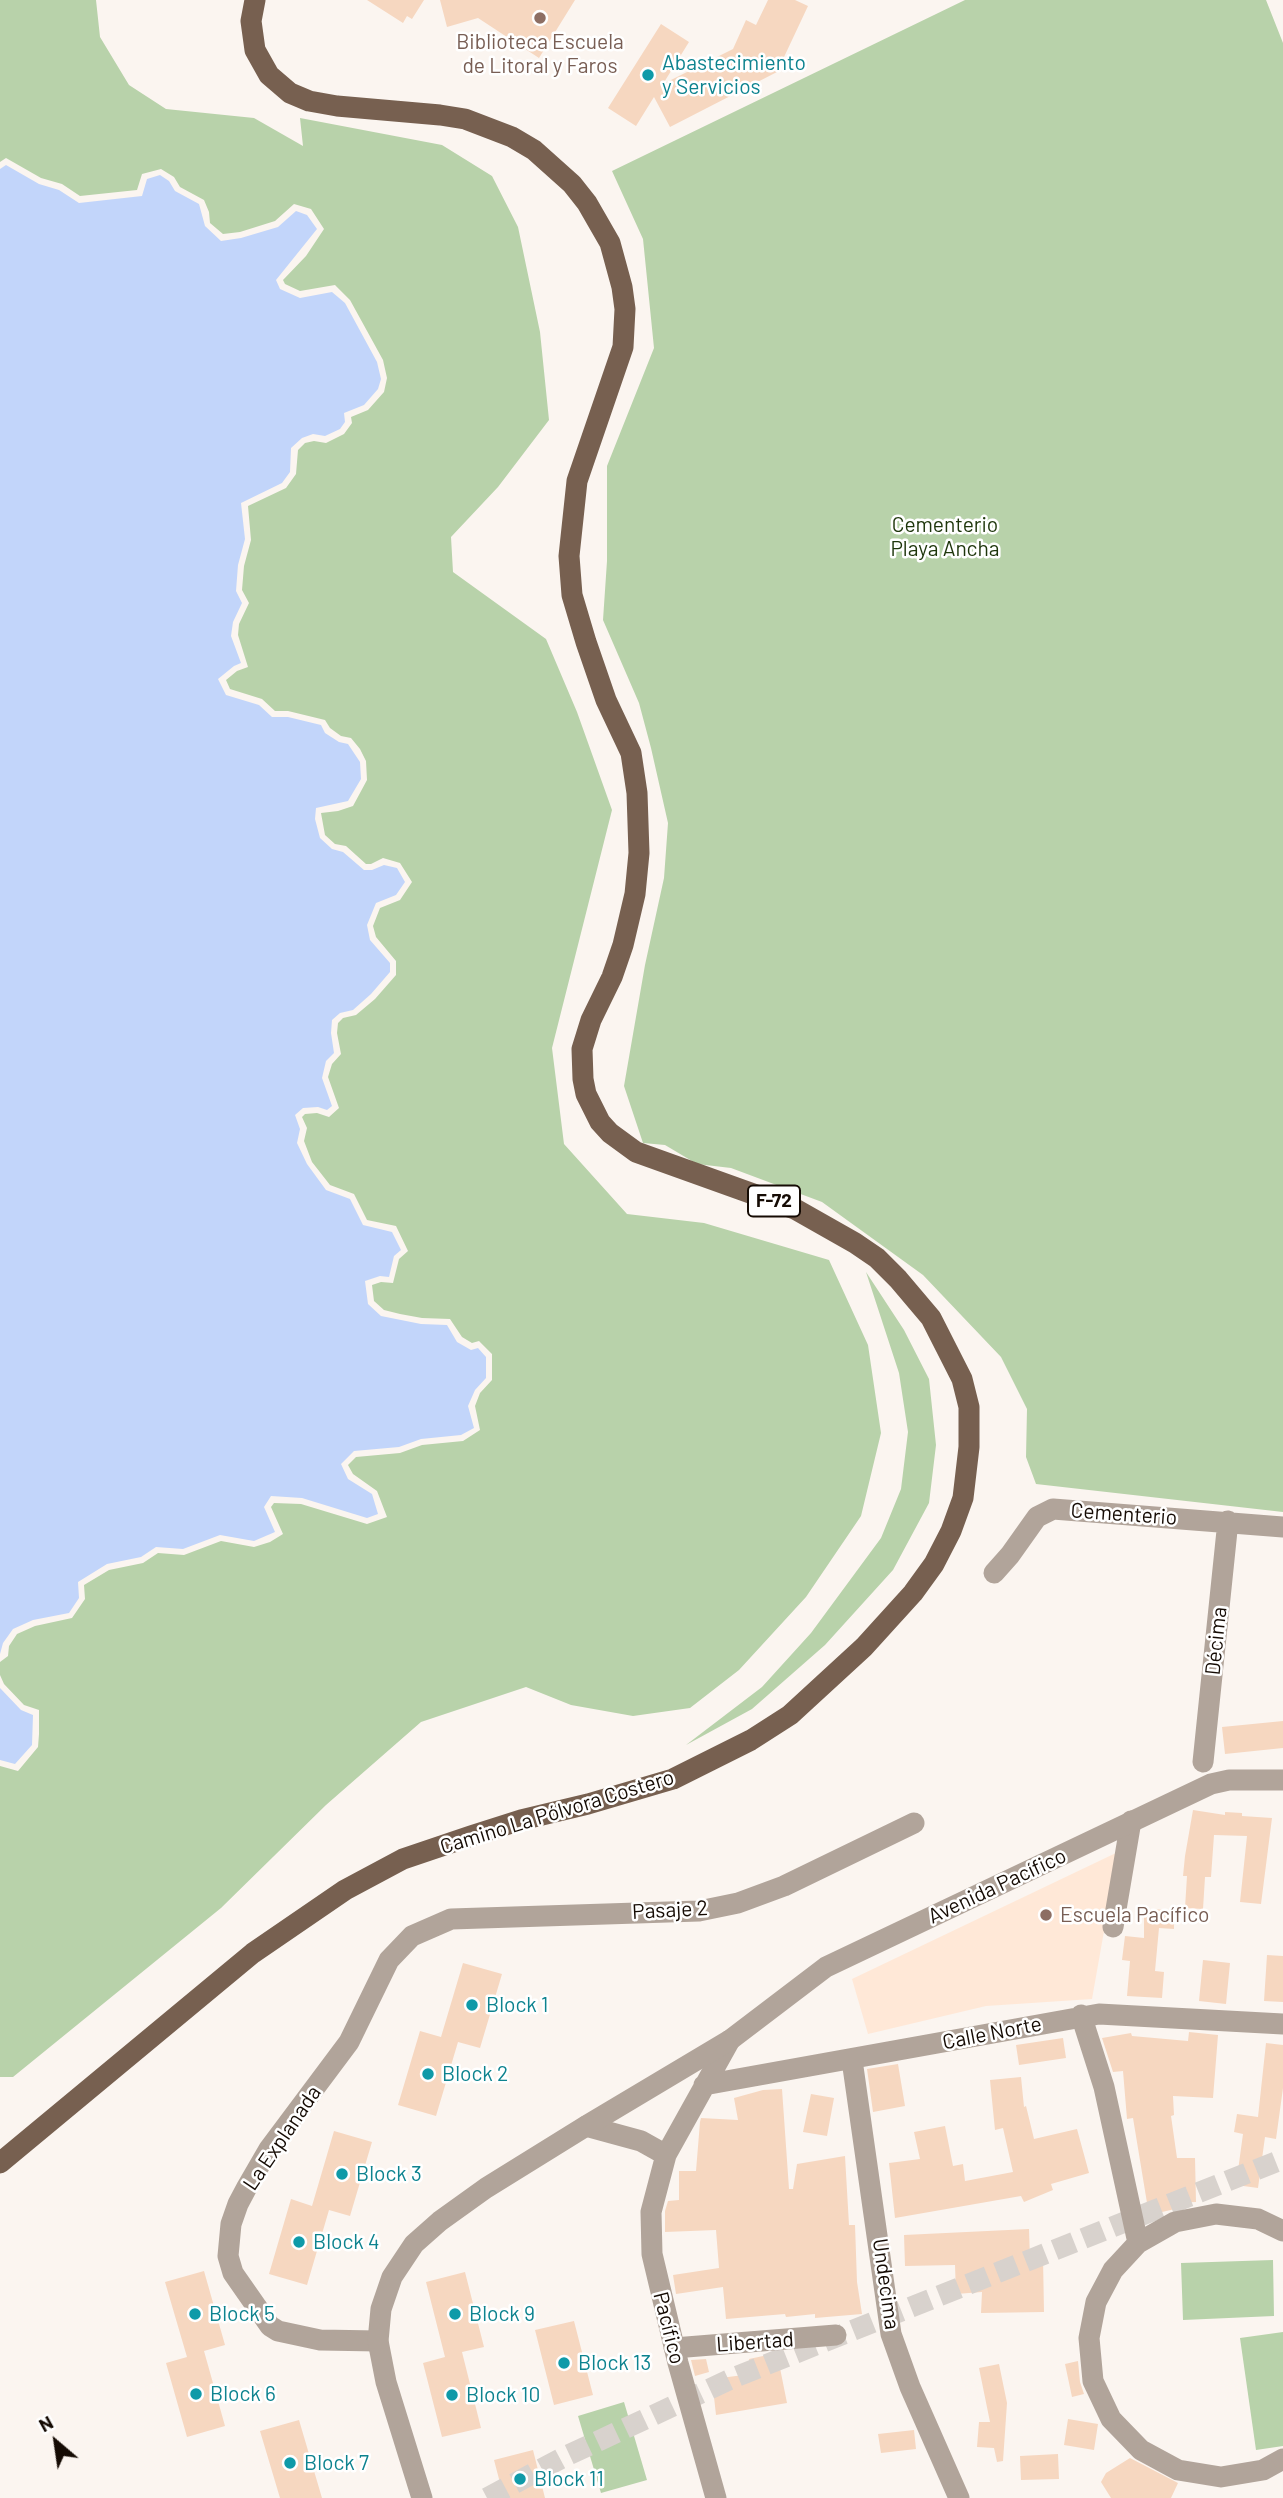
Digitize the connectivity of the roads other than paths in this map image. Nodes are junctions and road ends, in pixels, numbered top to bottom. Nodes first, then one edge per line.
1 (255, 0) edge
2 (1228, 1521) junction
3 (1283, 1527) edge
4 (994, 1573) dead end
5 (1203, 1762) dead end
6 (1283, 1780) edge
7 (1131, 1821) junction
8 (914, 1823) dead end
9 (1113, 1927) dead end
10 (412, 1936) joint
11 (1081, 2015) junction
12 (1283, 2024) edge
13 (730, 2040) junction
14 (852, 2060) junction
15 (704, 2085) junction
16 (586, 2126) junction
17 (666, 2155) junction
18 (0, 2163) edge
19 (1283, 2231) edge
20 (1138, 2243) junction
21 (836, 2335) dead end
22 (378, 2341) junction
23 (674, 2348) junction
24 (1283, 2459) edge
25 (422, 2498) edge
26 (716, 2498) edge
27 (959, 2498) edge

1 - 18 main road, Camino La Pólvora Costero / F-72
2 - 3 street, Cementerio
2 - 4 street, Cementerio
2 - 5 street, Décima
6 - 7 street, Avenida Pacífico
7 - 9 street
7 - 13 street, Avenida Pacífico
8 - 10 street, Pasaje 2
10 - 22 street, La Explanada
11 - 12 street, Calle Norte
11 - 14 street, Calle Norte
11 - 20 street
13 - 15 street, Pacífico
13 - 16 street
14 - 15 street, Calle Norte
14 - 27 street, Undecima
15 - 17 street, Pacífico
16 - 17 street
16 - 22 street
17 - 23 street, Pacífico
19 - 20 street
20 - 24 street
21 - 23 street, Libertad
22 - 25 street
23 - 26 street, Pacífico

